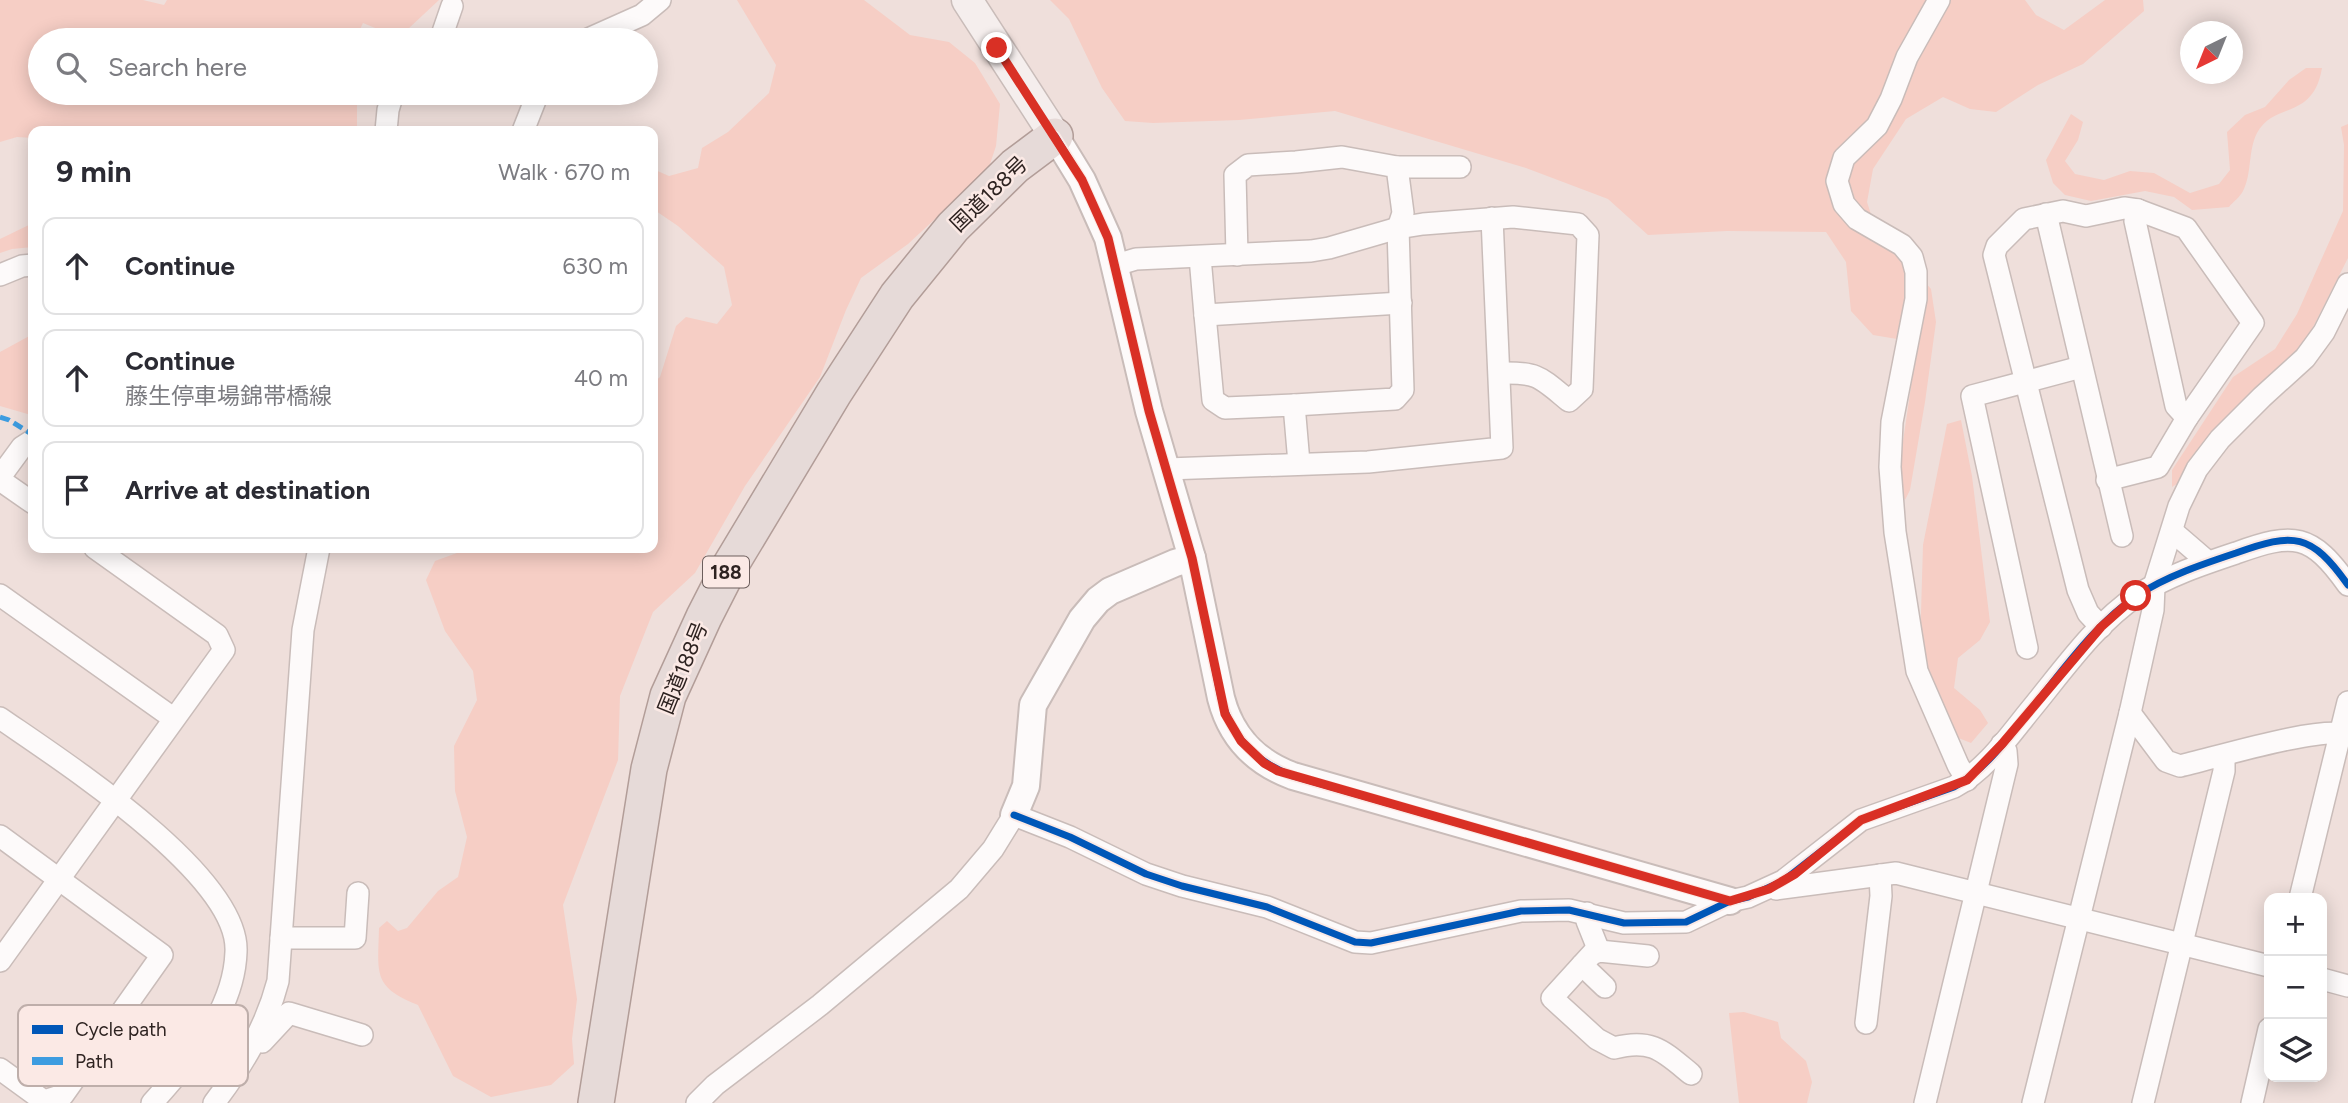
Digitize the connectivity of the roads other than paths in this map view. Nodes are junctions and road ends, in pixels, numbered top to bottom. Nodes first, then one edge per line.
1 (660, 0) edge
2 (967, 0) edge
3 (1939, 0) edge
4 (452, 6) dead end
5 (444, 28) edge
6 (613, 28) edge
7 (389, 105) edge
8 (533, 105) edge
9 (386, 126) edge
10 (525, 126) edge
11 (1055, 136) junction
12 (1397, 167) junction
13 (1460, 167) dead end
14 (2138, 210) junction
15 (2046, 214) junction
16 (1492, 218) junction
17 (1398, 228) junction
18 (1237, 256) junction
19 (1200, 257) junction
20 (28, 265) edge
21 (1116, 265) junction
22 (0, 275) edge
23 (2348, 284) edge
24 (1401, 303) junction
25 (1205, 315) junction
26 (2081, 367) junction
27 (1500, 373) junction
28 (2026, 382) junction
29 (1294, 405) junction
30 (2187, 418) junction
31 (28, 443) edge
32 (1299, 463) junction
33 (1167, 470) junction
34 (0, 478) edge
35 (2107, 480) junction
36 (28, 499) edge
37 (2172, 531) junction
38 (2122, 536) dead end
39 (102, 553) edge
40 (318, 553) edge
41 (1192, 558) junction
42 (2208, 562) junction
43 (2348, 585) edge
44 (2154, 586) junction
45 (0, 595) edge
46 (2101, 627) junction
47 (2027, 649) dead end
48 (2348, 702) edge
49 (2130, 713) junction
50 (0, 718) edge
51 (173, 718) junction
52 (2344, 734) edge
53 (2002, 744) junction
54 (2224, 756) junction
55 (1967, 780) junction
56 (115, 799) junction
57 (1014, 815) junction
58 (0, 836) edge
59 (1880, 874) junction
60 (59, 877) junction
61 (1769, 889) junction
62 (358, 893) dead end
63 (2302, 893) edge
64 (1975, 894) junction
65 (1730, 901) junction
66 (1587, 912) junction
67 (2079, 919) junction
68 (281, 938) junction
69 (2181, 944) junction
70 (1599, 951) junction
71 (1, 956) edge
72 (1648, 956) dead end
73 (1582, 965) junction
74 (2264, 965) edge
75 (2327, 980) edge
76 (2348, 986) edge
77 (1605, 987) dead end
78 (127, 1005) edge
79 (222, 1005) edge
80 (1866, 1023) dead end
81 (362, 1035) dead end
82 (252, 1047) junction
83 (2264, 1051) edge
84 (248, 1053) edge
85 (0, 1069) edge
86 (1691, 1074) dead end
87 (18, 1082) edge
88 (23, 1086) edge
89 (69, 1086) edge
90 (168, 1086) edge
91 (226, 1086) edge
92 (152, 1103) edge
93 (214, 1103) edge
94 (596, 1103) edge
95 (697, 1103) edge
96 (1925, 1103) edge
97 (2033, 1103) edge
98 (2143, 1103) edge
99 (2252, 1103) edge

1 - 6 street
2 - 11 main road
3 - 55 street
4 - 5 street
7 - 9 street
8 - 10 street
11 - 21 street
11 - 94 highway, 国道188号 / 188
12 - 13 street
12 - 17 street
12 - 18 street
14 - 15 street
14 - 30 street
14 - 30 street
15 - 26 street
15 - 28 street
16 - 17 street
16 - 27 street
16 - 27 street
17 - 18 street
17 - 24 street
18 - 19 street
19 - 21 street
19 - 25 street
20 - 22 street
21 - 33 street
23 - 37 street
24 - 25 street
24 - 29 street
25 - 29 street
26 - 28 street
26 - 35 street
27 - 32 street
28 - 46 street
28 - 47 street
29 - 32 street
30 - 35 street
31 - 34 street
32 - 33 street
33 - 41 street
34 - 36 street
35 - 38 street
37 - 42 street
37 - 44 street
39 - 51 street
40 - 68 street
41 - 57 street
41 - 65 street
42 - 43 street
42 - 44 street
44 - 46 street
44 - 49 street
45 - 51 street
46 - 53 street
48 - 52 street
49 - 54 street
49 - 67 street
50 - 56 street
51 - 56 street
52 - 54 street
52 - 63 street
53 - 55 street
53 - 64 street
54 - 69 street
55 - 61 street
56 - 60 street
56 - 79 street
57 - 66 street
57 - 95 street
58 - 60 street
59 - 61 street
59 - 64 street
59 - 80 street
60 - 71 street
60 - 78 street
61 - 65 street
62 - 68 street
64 - 67 street
64 - 96 street
65 - 66 street
66 - 70 street
67 - 69 street
67 - 97 street
68 - 82 street
69 - 74 street
69 - 98 street
70 - 72 street
70 - 73 street
73 - 77 street
73 - 86 street
75 - 76 street
81 - 82 street
82 - 84 street
83 - 99 street
85 - 87 street
88 - 89 street
90 - 92 street
91 - 93 street

